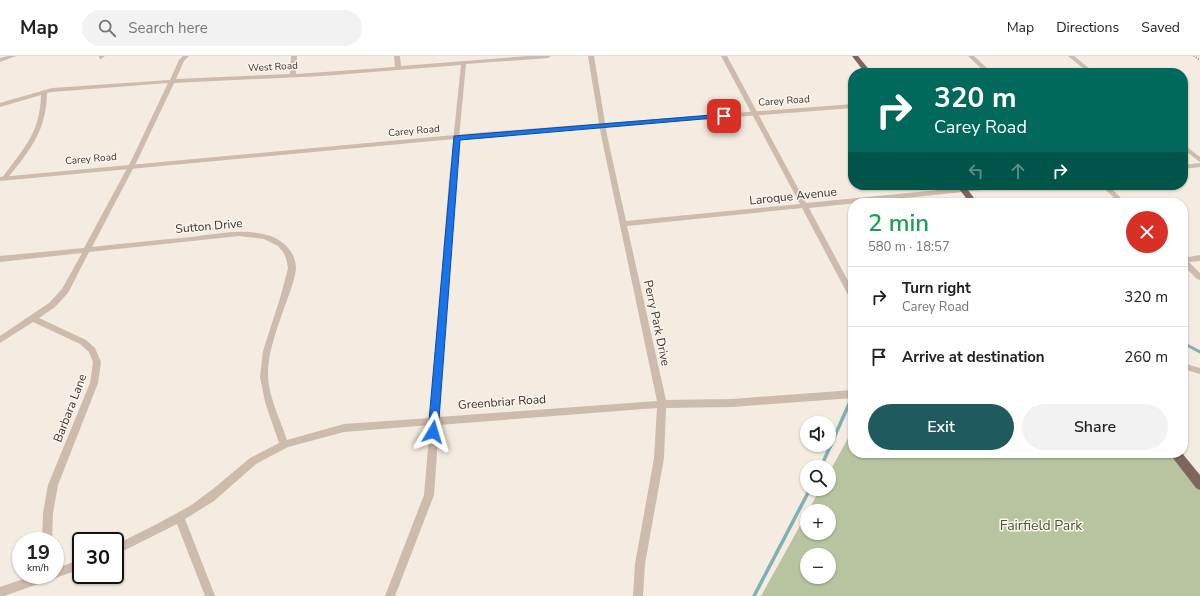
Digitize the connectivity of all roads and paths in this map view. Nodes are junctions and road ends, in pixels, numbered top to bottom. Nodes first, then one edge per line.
1 (13, 56) edge
2 (186, 56) edge
3 (294, 56) edge
4 (397, 56) edge
5 (548, 56) edge
6 (592, 56) edge
7 (724, 56) edge
8 (855, 56) edge
9 (971, 56) edge
10 (1072, 56) edge
11 (0, 60) edge
12 (464, 62) junction
13 (398, 67) junction
14 (864, 68) edge
15 (984, 68) edge
16 (1086, 68) edge
17 (293, 75) junction
18 (171, 81) junction
19 (44, 92) junction
20 (0, 105) edge
21 (848, 106) edge
22 (754, 114) junction
23 (602, 125) junction
24 (456, 138) junction
25 (1188, 150) edge
26 (1200, 160) edge
27 (1200, 165) edge
28 (130, 166) junction
29 (1188, 166) edge
30 (3, 178) edge
31 (937, 190) edge
32 (1109, 190) edge
33 (871, 198) edge
34 (1118, 198) edge
35 (848, 201) edge
36 (804, 206) junction
37 (624, 224) junction
38 (87, 250) junction
39 (0, 258) edge
40 (1200, 258) edge
41 (1188, 260) edge
42 (1188, 266) edge
43 (1200, 277) edge
44 (848, 288) edge
45 (33, 318) junction
46 (0, 340) edge
47 (1188, 367) edge
48 (1200, 371) edge
49 (848, 394) edge
50 (662, 404) junction
51 (434, 420) junction
52 (284, 444) junction
53 (1179, 458) edge
54 (1200, 484) edge
55 (179, 517) junction
56 (46, 532) edge
57 (124, 545) edge
58 (24, 584) edge
59 (0, 592) edge
60 (210, 596) edge
61 (390, 596) edge
62 (638, 596) edge

1 - 11 street
2 - 18 street
3 - 17 street
4 - 13 street
5 - 12 street, West Road
6 - 23 street, Perry Park Drive
7 - 22 street
8 - 14 main road
9 - 15 street
10 - 16 street
12 - 13 street, West Road
12 - 24 street
13 - 17 street, West Road
17 - 18 street, West Road
18 - 19 street, West Road
18 - 28 street
19 - 20 street, West Road
19 - 30 street
21 - 22 street, Carey Road
22 - 23 street, Carey Road
22 - 36 street
23 - 24 street, Carey Road
23 - 37 street, Perry Park Drive
24 - 28 street, Carey Road
24 - 51 street
25 - 26 street
27 - 29 street
28 - 30 street, Carey Road
28 - 38 street
31 - 33 street, Laroque Avenue
32 - 34 street
35 - 36 street, Laroque Avenue
36 - 37 street, Laroque Avenue
36 - 44 street
37 - 50 street, Perry Park Drive
38 - 39 street, Sutton Drive
38 - 45 street
38 - 52 street, Sutton Drive
40 - 41 street
42 - 43 street
45 - 46 street
45 - 56 street, Barbara Lane
47 - 48 street
49 - 50 street, Greenbriar Road
50 - 51 street, Greenbriar Road
50 - 62 street, Perry Park Drive
51 - 52 street, Greenbriar Road
51 - 61 street
52 - 55 street, Greenbriar Road
53 - 54 main road
55 - 57 street, Greenbriar Road
55 - 60 street
58 - 59 street

